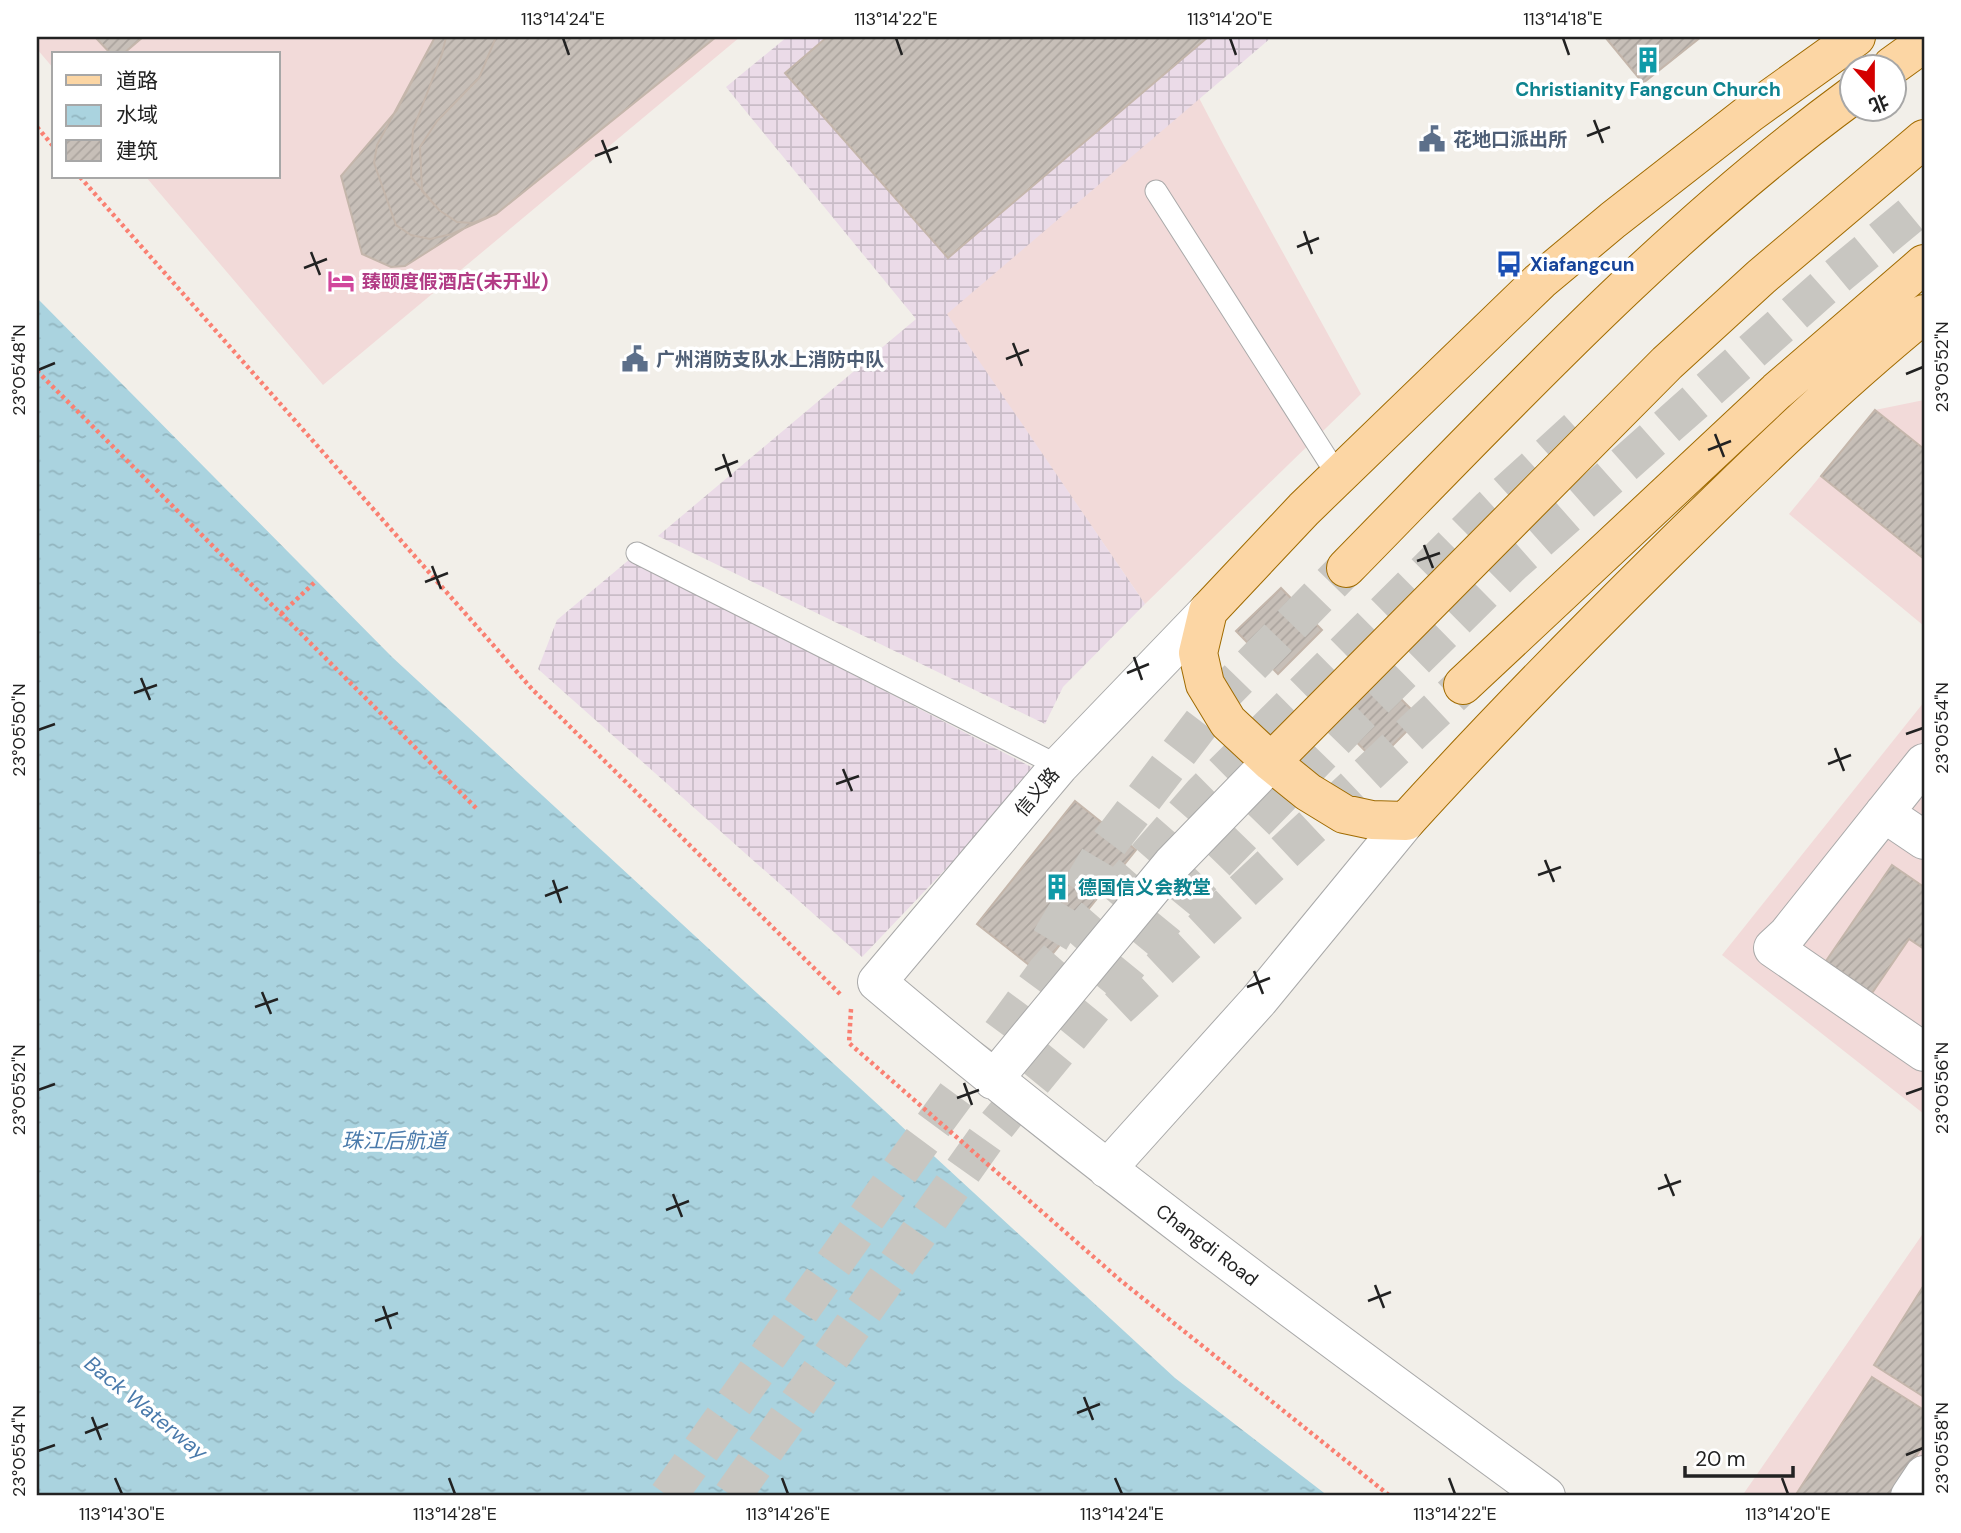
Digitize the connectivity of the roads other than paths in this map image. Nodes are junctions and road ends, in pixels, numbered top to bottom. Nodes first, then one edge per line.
1 (1856, 37) edge
2 (1924, 43) edge
3 (1909, 54) edge
4 (1839, 106) edge
5 (1924, 139) edge
6 (1156, 191) dead end
7 (1924, 264) edge
8 (1924, 314) edge
9 (1338, 477) junction
10 (637, 554) dead end
11 (1346, 568) tunnel mouth
12 (1208, 611) junction
13 (1463, 685) tunnel mouth
14 (1271, 762) junction
15 (1924, 763) edge
16 (1059, 766) junction
17 (1884, 813) junction
18 (1406, 821) junction
19 (1924, 840) edge
20 (864, 993) joint
21 (1924, 1052) edge
22 (993, 1080) junction
23 (1107, 1169) junction
24 (1924, 1475) edge
25 (1546, 1496) edge
26 (1910, 1496) edge

1 - 9 main road
2 - 3 main road
4 - 11 main road
5 - 14 main road
6 - 9 lane
7 - 13 main road
8 - 18 main road
9 - 12 main road
10 - 16 lane
12 - 14 main road
12 - 16 street, 信义路
14 - 18 main road
14 - 22 street
15 - 17 street
16 - 20 street, 信义路
17 - 19 street
17 - 21 street
18 - 23 street
20 - 22 street, Changdi Road
22 - 23 street, Changdi Road
23 - 25 street, Changdi Road
24 - 26 street

